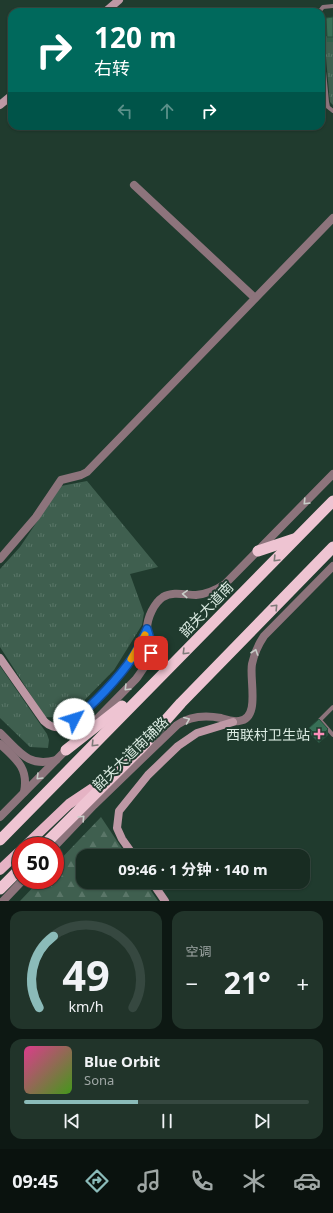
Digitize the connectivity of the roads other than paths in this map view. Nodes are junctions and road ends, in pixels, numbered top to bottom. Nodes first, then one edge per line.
1 (119, 0) edge
2 (333, 6) edge
3 (110, 8) edge
4 (322, 8) edge
5 (325, 82) edge
6 (8, 98) edge
7 (0, 105) edge
8 (333, 111) edge
9 (134, 185) dead end
10 (333, 218) edge
11 (255, 298) junction
12 (333, 474) edge
13 (333, 501) edge
14 (297, 538) junction
15 (333, 548) edge
16 (258, 551) junction
17 (0, 559) edge
18 (333, 566) edge
19 (147, 629) junction
20 (0, 658) edge
21 (155, 682) junction
22 (333, 707) edge
23 (233, 722) junction
24 (0, 733) edge
25 (333, 735) edge
26 (0, 744) edge
27 (66, 750) junction
28 (56, 760) junction
29 (115, 773) junction
30 (24, 792) junction
31 (0, 817) edge
32 (34, 837) edge
33 (52, 837) edge
34 (64, 837) edge
35 (0, 840) edge
36 (129, 849) edge
37 (12, 859) edge
38 (0, 870) edge
39 (12, 877) edge
40 (0, 889) edge
41 (14, 889) edge
42 (157, 889) edge
43 (3, 901) edge
44 (165, 901) edge

1 - 3 main road
2 - 4 lane
5 - 8 lane
6 - 7 main road
9 - 11 street
10 - 11 street
11 - 17 street
12 -> 16 street
13 - 14 highway, 韶关大道南
14 - 16 highway
14 -> 21 highway, 韶关大道南
29 -> 15 highway
16 -> 19 street
23 -> 18 street
19 - 20 main road
19 -> 27 street
21 - 27 highway
21 -> 35 highway, 韶关大道南
22 - 25 lane
34 -> 23 street, 韶关大道南辅路
23 - 36 main road
24 - 28 street
26 - 30 street
27 - 28 street
28 -> 30 street
29 - 32 main road
29 - 33 highway
30 - 31 street
37 - 38 main road
39 - 40 highway
41 - 43 street
42 - 44 main road

